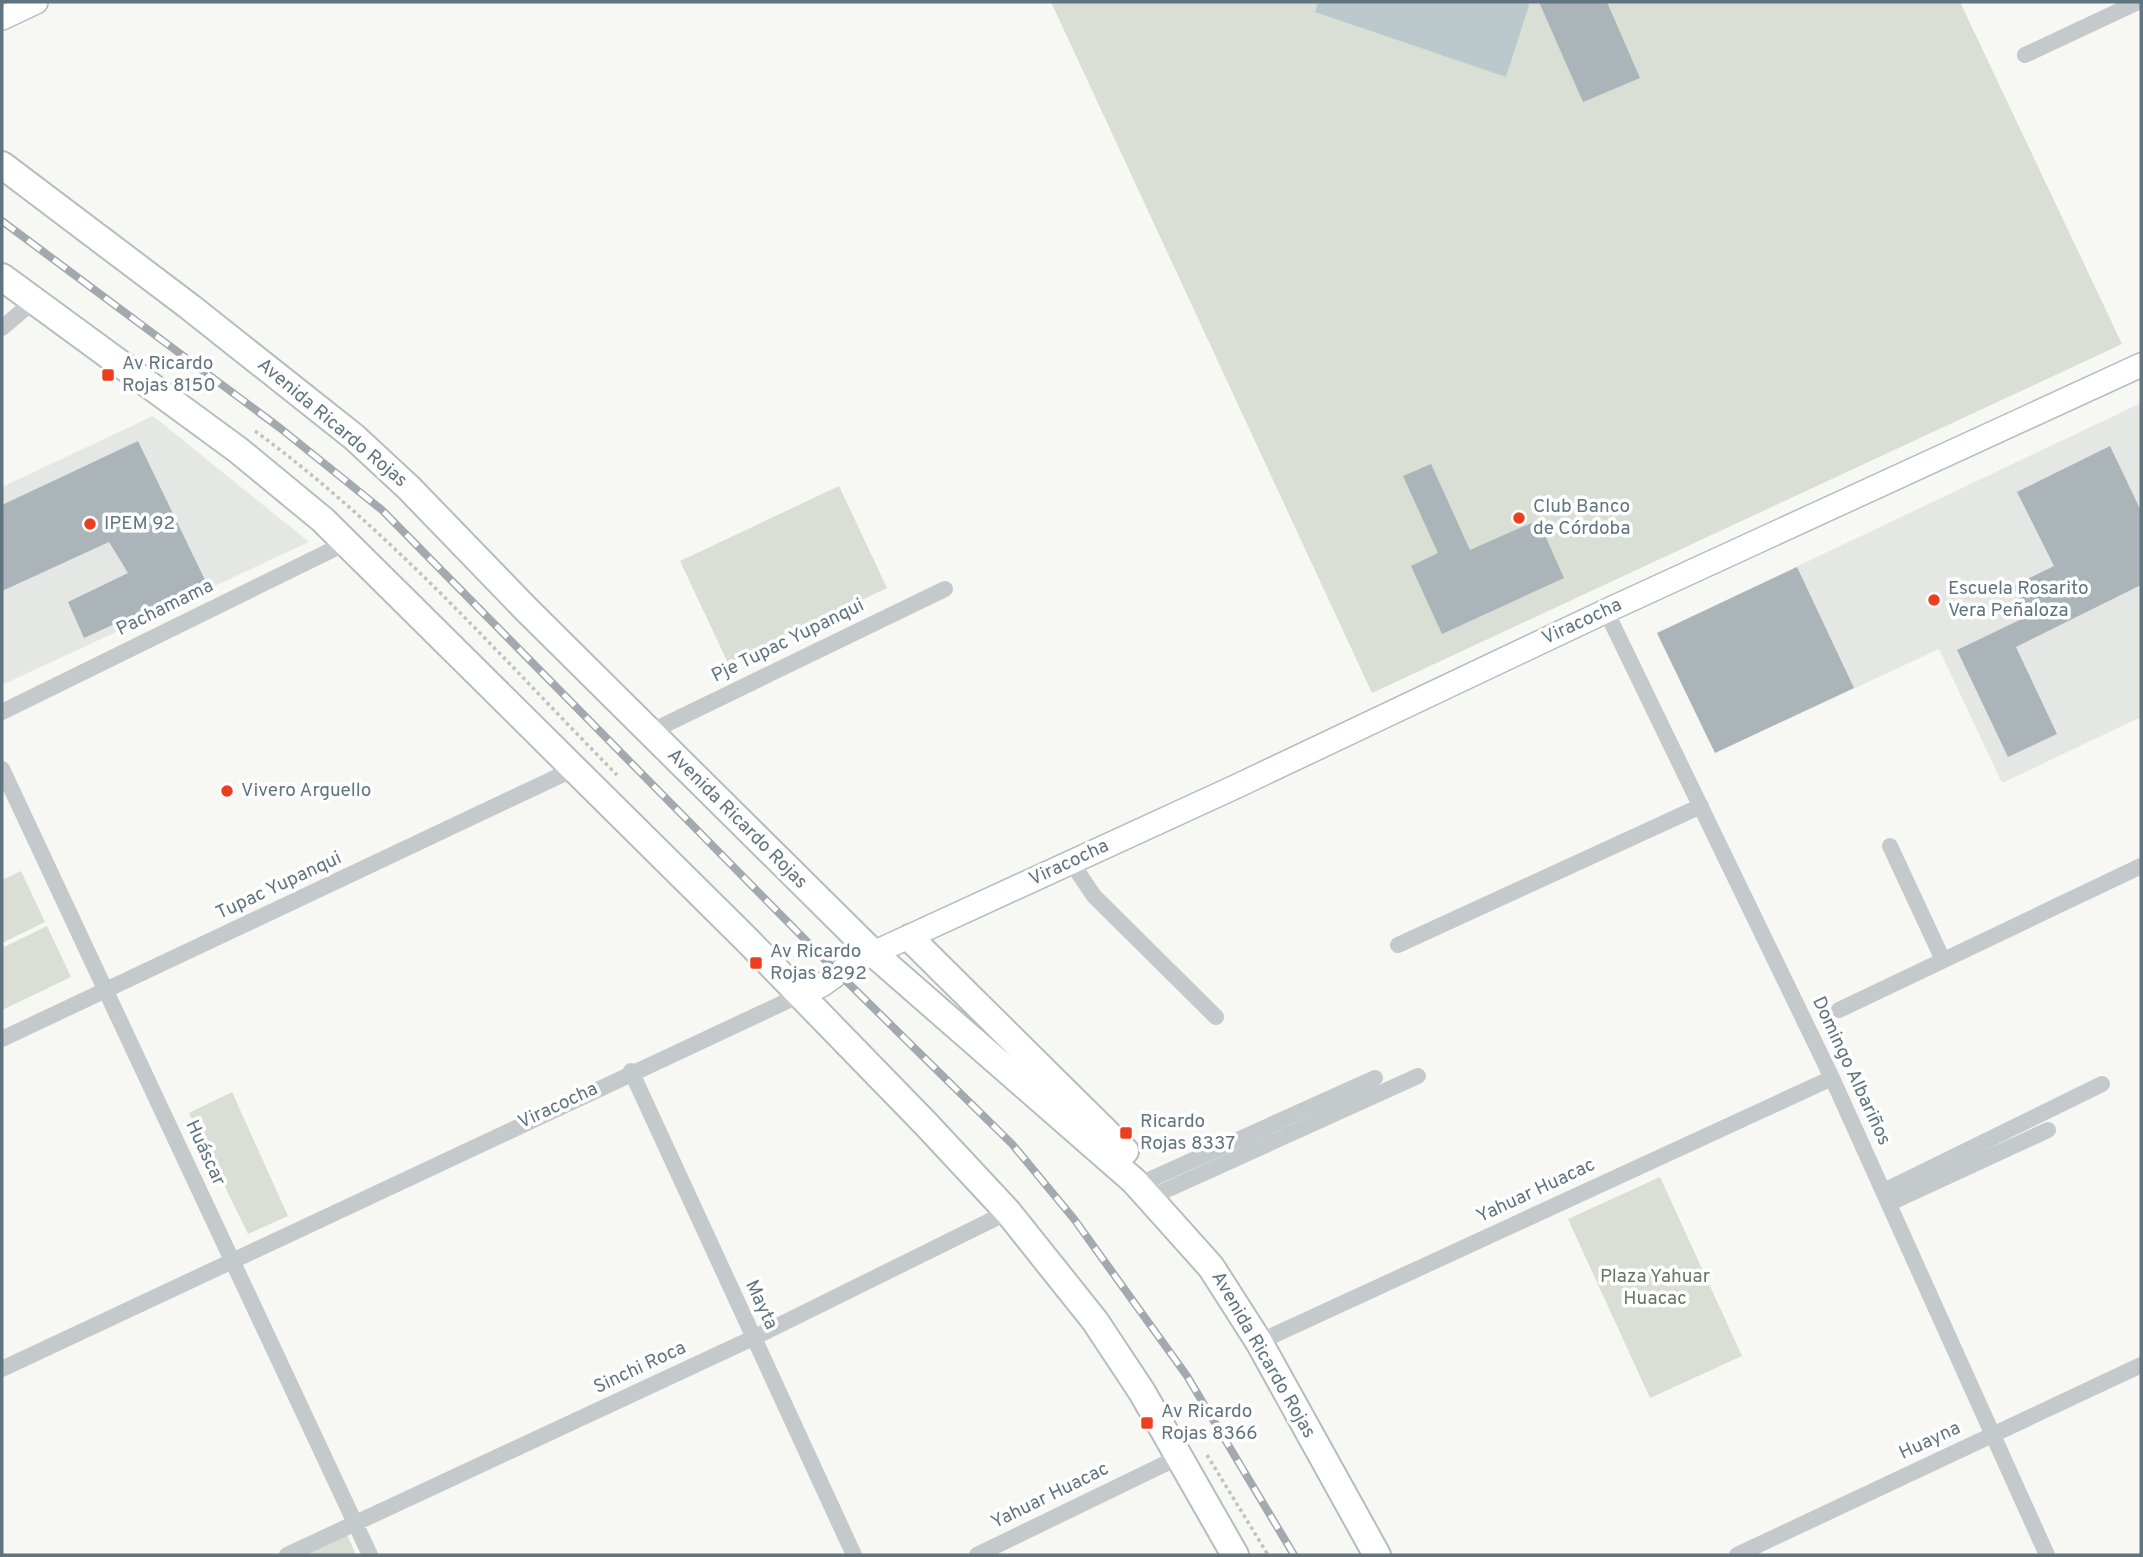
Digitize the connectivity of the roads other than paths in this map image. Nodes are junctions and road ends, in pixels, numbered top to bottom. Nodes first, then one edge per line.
1 (36, 2) edge
2 (2138, 2) edge
3 (2, 18) edge
4 (2025, 55) dead end
5 (2, 165) edge
6 (2, 277) edge
7 (34, 301) junction
8 (2, 328) edge
9 (2141, 365) edge
10 (346, 543) junction
11 (945, 589) dead end
12 (1606, 611) junction
13 (2, 712) edge
14 (650, 732) junction
15 (574, 768) junction
16 (2, 769) edge
17 (1702, 806) junction
18 (1890, 846) dead end
19 (1071, 862) junction
20 (2141, 866) edge
21 (910, 938) junction
22 (1398, 946) dead end
23 (873, 953) junction
24 (1943, 960) junction
25 (106, 991) junction
26 (800, 995) junction
27 (1839, 1010) dead end
28 (1216, 1017) dead end
29 (2, 1039) edge
30 (631, 1071) junction
31 (1418, 1076) dead end
32 (1375, 1078) dead end
33 (1832, 1078) junction
34 (2102, 1084) dead end
35 (2048, 1130) dead end
36 (1156, 1185) junction
37 (1887, 1197) junction
38 (1008, 1212) junction
39 (232, 1261) junction
40 (1211, 1266) junction
41 (753, 1338) junction
42 (1259, 1342) junction
43 (2141, 1365) edge
44 (2, 1369) edge
45 (1991, 1435) junction
46 (1180, 1457) junction
47 (356, 1525) junction
48 (286, 1555) edge
49 (370, 1555) edge
50 (854, 1555) edge
51 (977, 1555) edge
52 (1235, 1555) edge
53 (1377, 1555) edge
54 (1737, 1555) edge
55 (2047, 1555) edge

1 - 3 main road
2 - 4 street
5 - 14 main road, Avenida Ricardo Rojas
6 - 7 main road
7 - 8 street
7 - 10 main road
9 - 12 main road, Viracocha
10 - 13 street, Pachamama
10 - 15 main road
11 - 14 street, Pje Tupac Yupanqui
12 - 17 street, Domingo Albariños
12 - 19 main road, Viracocha
14 - 23 main road, Avenida Ricardo Rojas
15 - 25 street, Tupac Yupanqui
15 - 26 main road
16 - 25 street, Huáscar
17 - 22 street
17 - 33 street, Domingo Albariños
18 - 24 street
19 - 21 main road, Viracocha
19 - 28 street
20 - 24 street
21 - 23 main road, Viracocha
21 - 36 main road
23 - 26 main road, Viracocha
23 - 40 main road, Avenida Ricardo Rojas
24 - 27 street
25 - 29 street, Tupac Yupanqui
25 - 39 street, Huáscar
26 - 30 street, Viracocha
26 - 38 main road
30 - 39 street, Viracocha
30 - 41 street, Mayta
31 - 36 street
32 - 36 street
33 - 37 street, Domingo Albariños
33 - 42 street, Yahuar Huacac
34 - 37 street
35 - 37 street
36 - 40 main road
37 - 45 street, Domingo Albariños
38 - 41 street, Sinchi Roca
38 - 46 main road
39 - 44 street, Viracocha
39 - 47 street, Huáscar
40 - 42 main road, Avenida Ricardo Rojas
41 - 47 street, Sinchi Roca
41 - 50 street, Mayta
42 - 53 main road, Avenida Ricardo Rojas
43 - 45 street, Huayna
45 - 54 street, Huayna
45 - 55 street, Domingo Albariños
46 - 51 street, Yahuar Huacac
46 - 52 main road
47 - 48 street, Sinchi Roca
47 - 49 street, Huáscar

